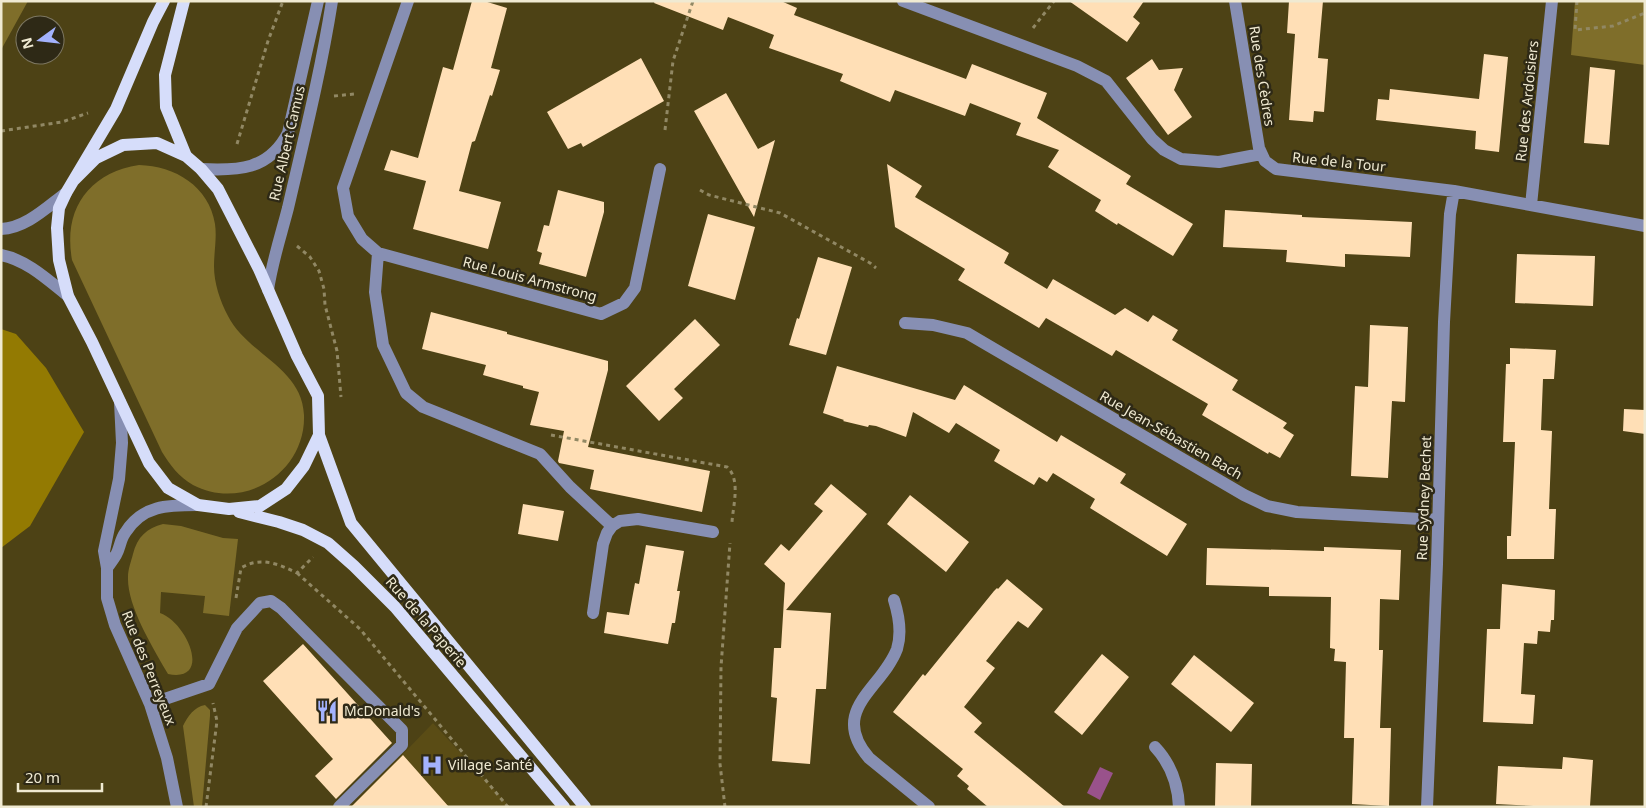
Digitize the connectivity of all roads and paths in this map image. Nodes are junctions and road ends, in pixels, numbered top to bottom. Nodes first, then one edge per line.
1 (164, 1) edge
2 (184, 1) edge
3 (283, 1) edge
4 (318, 1) edge
5 (332, 1) edge
6 (408, 1) edge
7 (693, 1) edge
8 (903, 1) edge
9 (1054, 1) edge
10 (1235, 1) edge
11 (1552, 1) edge
12 (1577, 1) edge
13 (1645, 13) edge
14 (1031, 30) dead end
15 (358, 94) dead end
16 (328, 97) dead end
17 (91, 112) dead end
18 (665, 130) dead end
19 (1, 131) edge
20 (237, 144) dead end
21 (1261, 154) junction
22 (186, 156) junction
23 (201, 169) junction
24 (660, 169) dead end
25 (74, 180) junction
26 (700, 190) dead end
27 (1454, 191) junction
28 (66, 193) junction
29 (1531, 205) junction
30 (1645, 226) edge
31 (1, 229) edge
32 (293, 245) dead end
33 (378, 253) junction
34 (1, 255) edge
35 (876, 268) dead end
36 (268, 290) junction
37 (68, 296) junction
38 (905, 323) dead end
39 (120, 402) junction
40 (341, 403) dead end
41 (319, 435) junction
42 (547, 435) dead end
43 (198, 505) junction
44 (229, 509) junction
45 (1438, 520) junction
46 (612, 526) junction
47 (713, 532) dead end
48 (731, 532) dead end
49 (730, 541) dead end
50 (316, 554) dead end
51 (106, 568) junction
52 (297, 573) junction
53 (237, 591) dead end
54 (894, 600) dead end
55 (593, 613) dead end
56 (209, 684) junction
57 (150, 704) junction
58 (1154, 747) dead end
59 (177, 807) edge
60 (206, 807) edge
61 (339, 807) edge
62 (508, 807) edge
63 (564, 807) edge
64 (585, 807) edge
65 (725, 807) edge
66 (929, 807) edge
67 (1178, 807) edge
68 (1427, 807) edge

1 - 25 main road
2 - 22 main road
3 - 20 path
4 - 23 street, Rue Albert Camus
5 - 36 street, Rue Albert Camus
6 - 33 street, Rue Louis Armstrong
7 - 18 path
8 - 21 street
9 - 14 path
10 - 21 street, Rue des Cèdres
11 - 29 street, Rue des Ardoisiers
12 - 13 path
15 - 16 path
17 - 19 path
21 - 27 street, Rue de la Tour
22 - 23 main road
22 - 25 main road
23 - 36 main road
24 - 33 street, Rue Louis Armstrong
25 - 28 main road
26 - 35 path
27 - 29 street, Rue de la Tour
27 - 45 street, Rue Sydney Bechet
28 - 31 street
28 - 37 main road
29 - 30 street, Rue de la Tour
32 - 40 path
33 - 46 street
34 - 37 street
36 - 41 main road
37 - 39 main road
38 - 45 street, Rue Jean-Sébastien Bach
39 - 43 main road
39 - 51 street, Rue des Perreyeux
41 - 44 main road
41 - 64 main road
42 - 48 path
43 - 44 main road
43 - 51 street
44 - 63 main road, Rue de la Paperie
45 - 68 street, Rue Sydney Bechet
46 - 47 street
46 - 55 street
49 - 65 path
50 - 52 path
51 - 57 street, Rue des Perreyeux
52 - 53 path
52 - 62 path
54 - 66 street
56 - 57 street
56 - 60 path
56 - 61 street
57 - 59 street, Rue des Perreyeux
58 - 67 street

